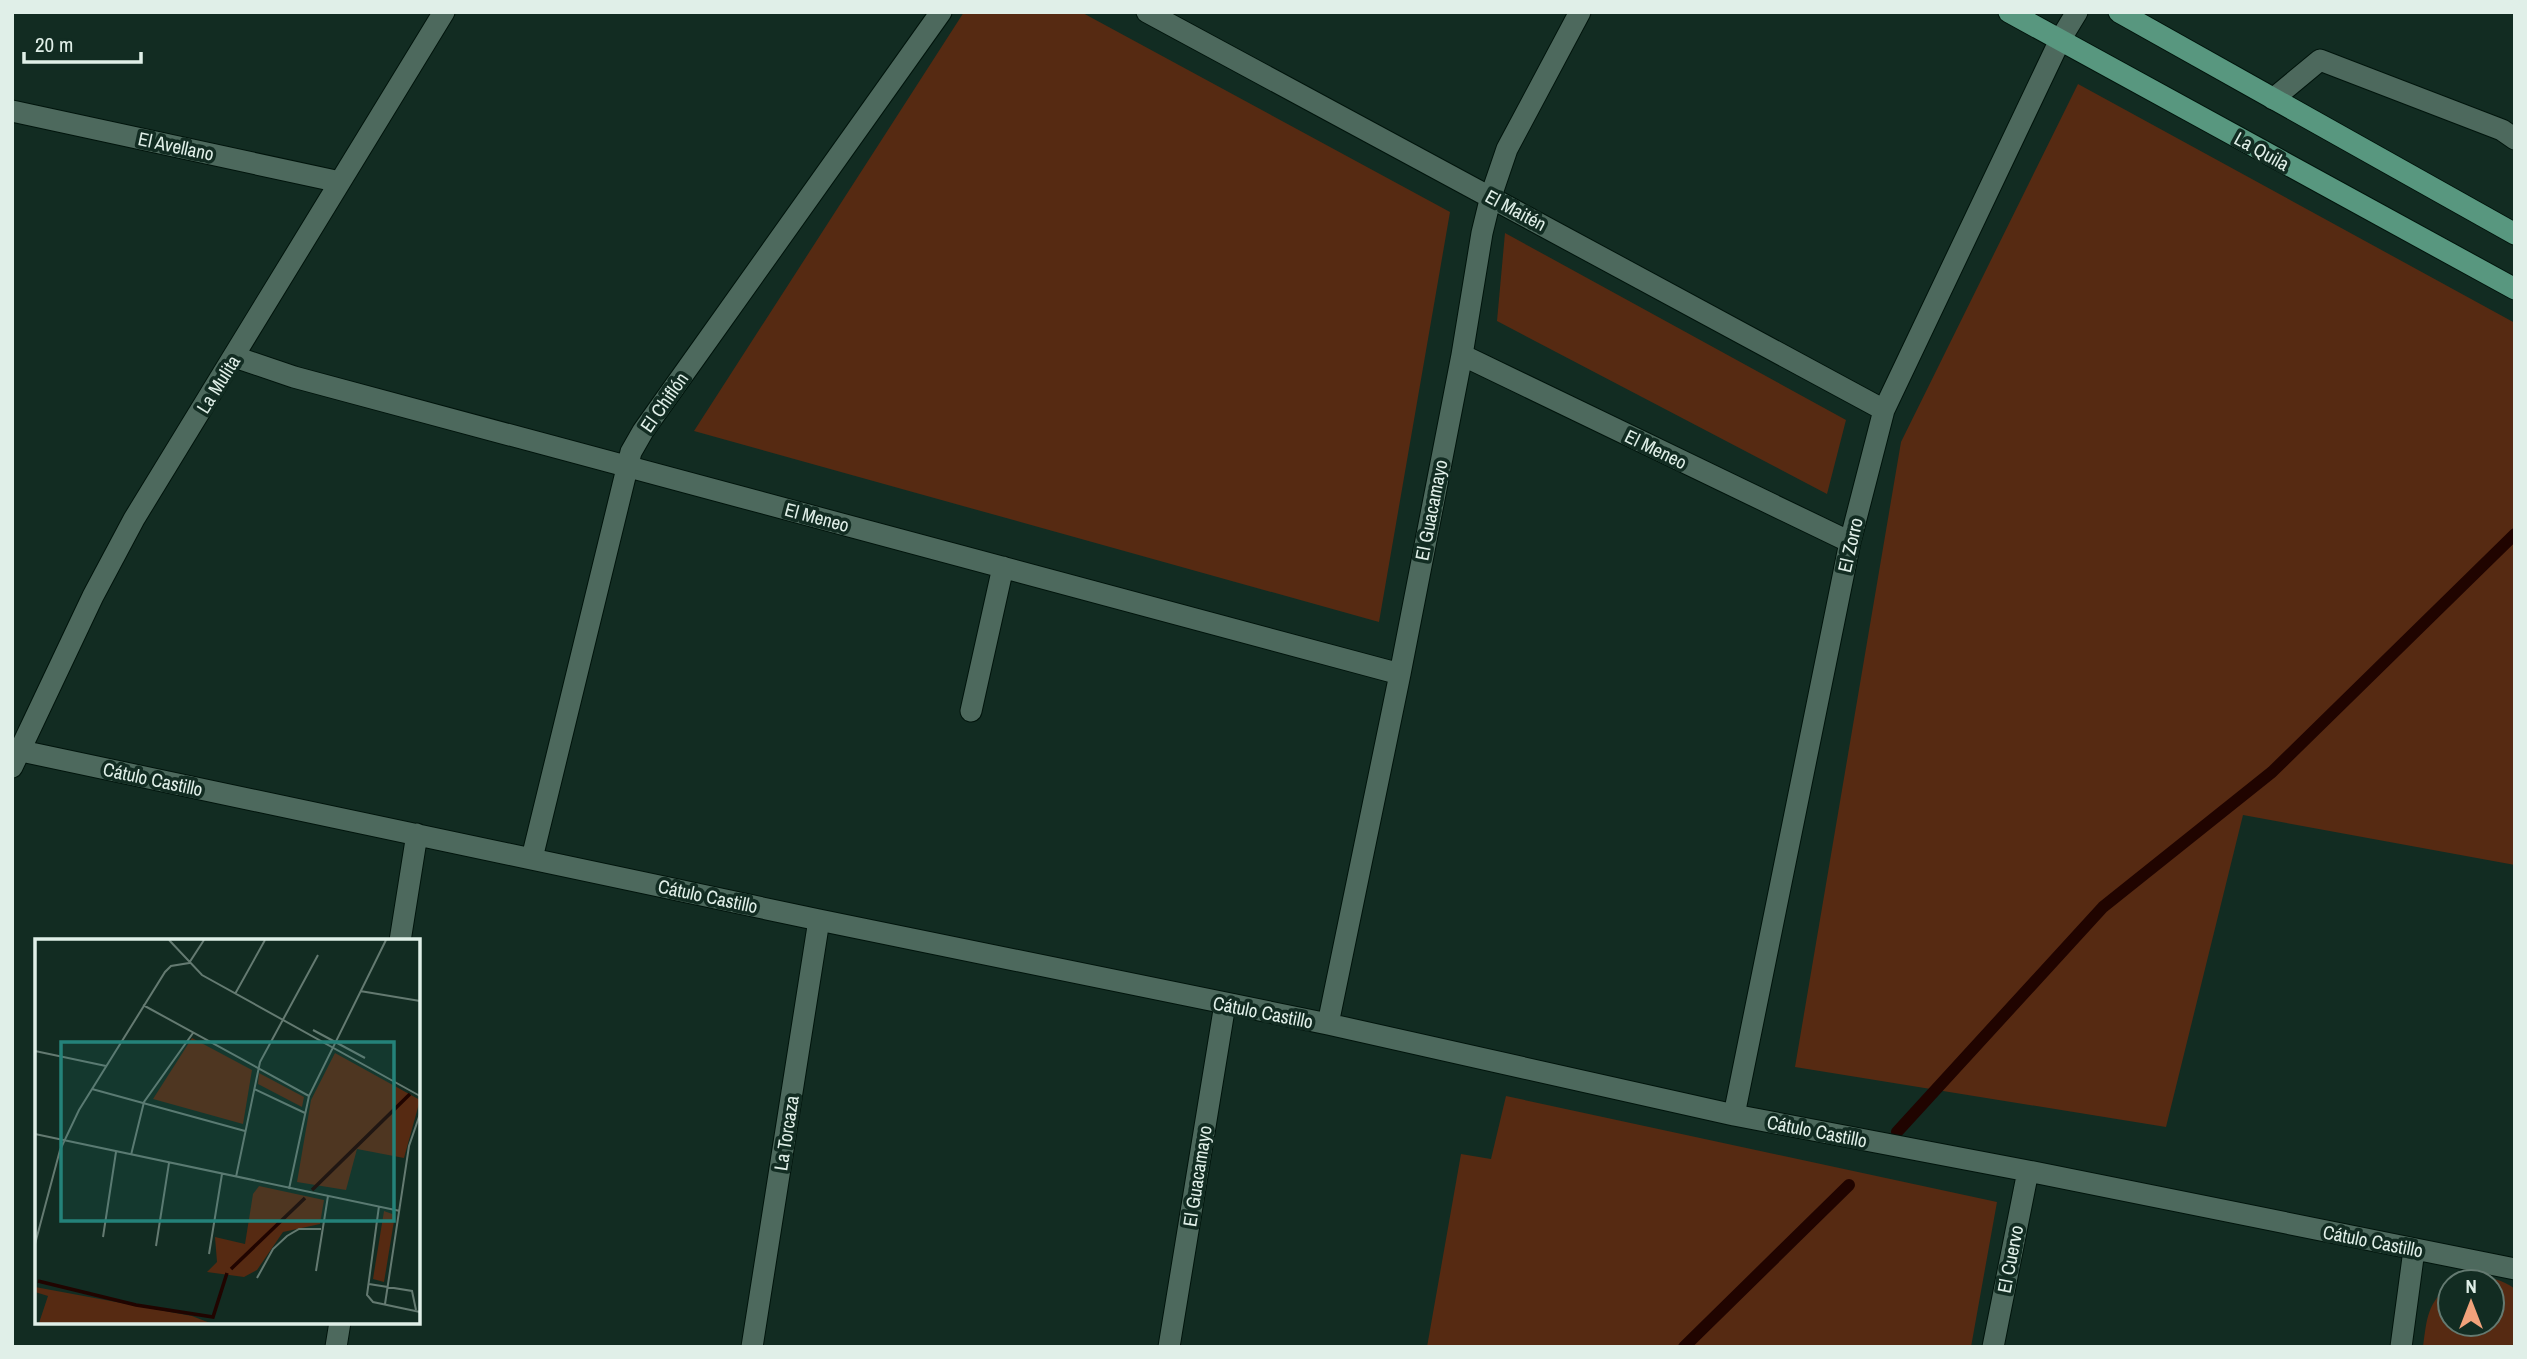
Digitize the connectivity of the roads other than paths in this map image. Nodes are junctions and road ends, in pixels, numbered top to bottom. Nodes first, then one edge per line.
1 (444, 12) edge
2 (942, 12) edge
3 (1147, 12) edge
4 (1580, 12) edge
5 (2009, 12) edge
6 (2077, 12) edge
7 (2119, 12) edge
8 (2060, 40) junction
9 (2273, 99) junction
10 (12, 111) edge
11 (2515, 139) edge
12 (340, 182) junction
13 (1491, 196) junction
14 (2515, 234) edge
15 (2515, 289) edge
16 (1462, 355) junction
17 (235, 357) junction
18 (1884, 410) junction
19 (628, 467) junction
20 (1850, 542) junction
21 (1003, 567) junction
22 (1399, 674) junction
23 (971, 711) dead end
24 (15, 756) edge
25 (417, 834) junction
26 (532, 858) junction
27 (819, 920) junction
28 (400, 939) edge
29 (1225, 1004) junction
30 (1328, 1024) junction
31 (1734, 1115) junction
32 (2028, 1171) junction
33 (2414, 1250) junction
34 (2515, 1269) edge
35 (340, 1324) edge
36 (336, 1347) edge
37 (752, 1347) edge
38 (1169, 1347) edge
39 (1993, 1347) edge
40 (2401, 1347) edge

1 - 12 street, La Mulita
2 - 19 street, El Chiflón
3 - 13 street, El Maitén
4 - 13 street, El Guacamayo
5 - 8 main road, La Quila
6 - 8 street, El Zorro
7 - 9 main road
8 - 15 main road, La Quila
8 - 18 street, El Zorro
9 - 11 street
9 - 14 main road
10 - 12 street, El Avellano
12 - 17 street, La Mulita
13 - 16 street, El Guacamayo
13 - 18 street, El Maitén
16 - 20 street, El Meneo
16 - 22 street, El Guacamayo
17 - 19 street, El Meneo
17 - 24 street, La Mulita
18 - 20 street, El Zorro
19 - 21 street, El Meneo
19 - 26 street, El Chiflón
20 - 31 street, El Zorro
21 - 22 street, El Meneo
21 - 23 street
22 - 30 street, El Guacamayo
24 - 25 street, Cátulo Castillo
25 - 26 street, Cátulo Castillo
25 - 28 street
26 - 27 street, Cátulo Castillo
27 - 29 street, Cátulo Castillo
27 - 37 street, La Torcaza
29 - 30 street, Cátulo Castillo
29 - 38 street, El Guacamayo
30 - 31 street, Cátulo Castillo
31 - 32 street, Cátulo Castillo
32 - 33 street, Cátulo Castillo
32 - 39 street, El Cuervo
33 - 34 street, Cátulo Castillo
33 - 40 street
35 - 36 street

